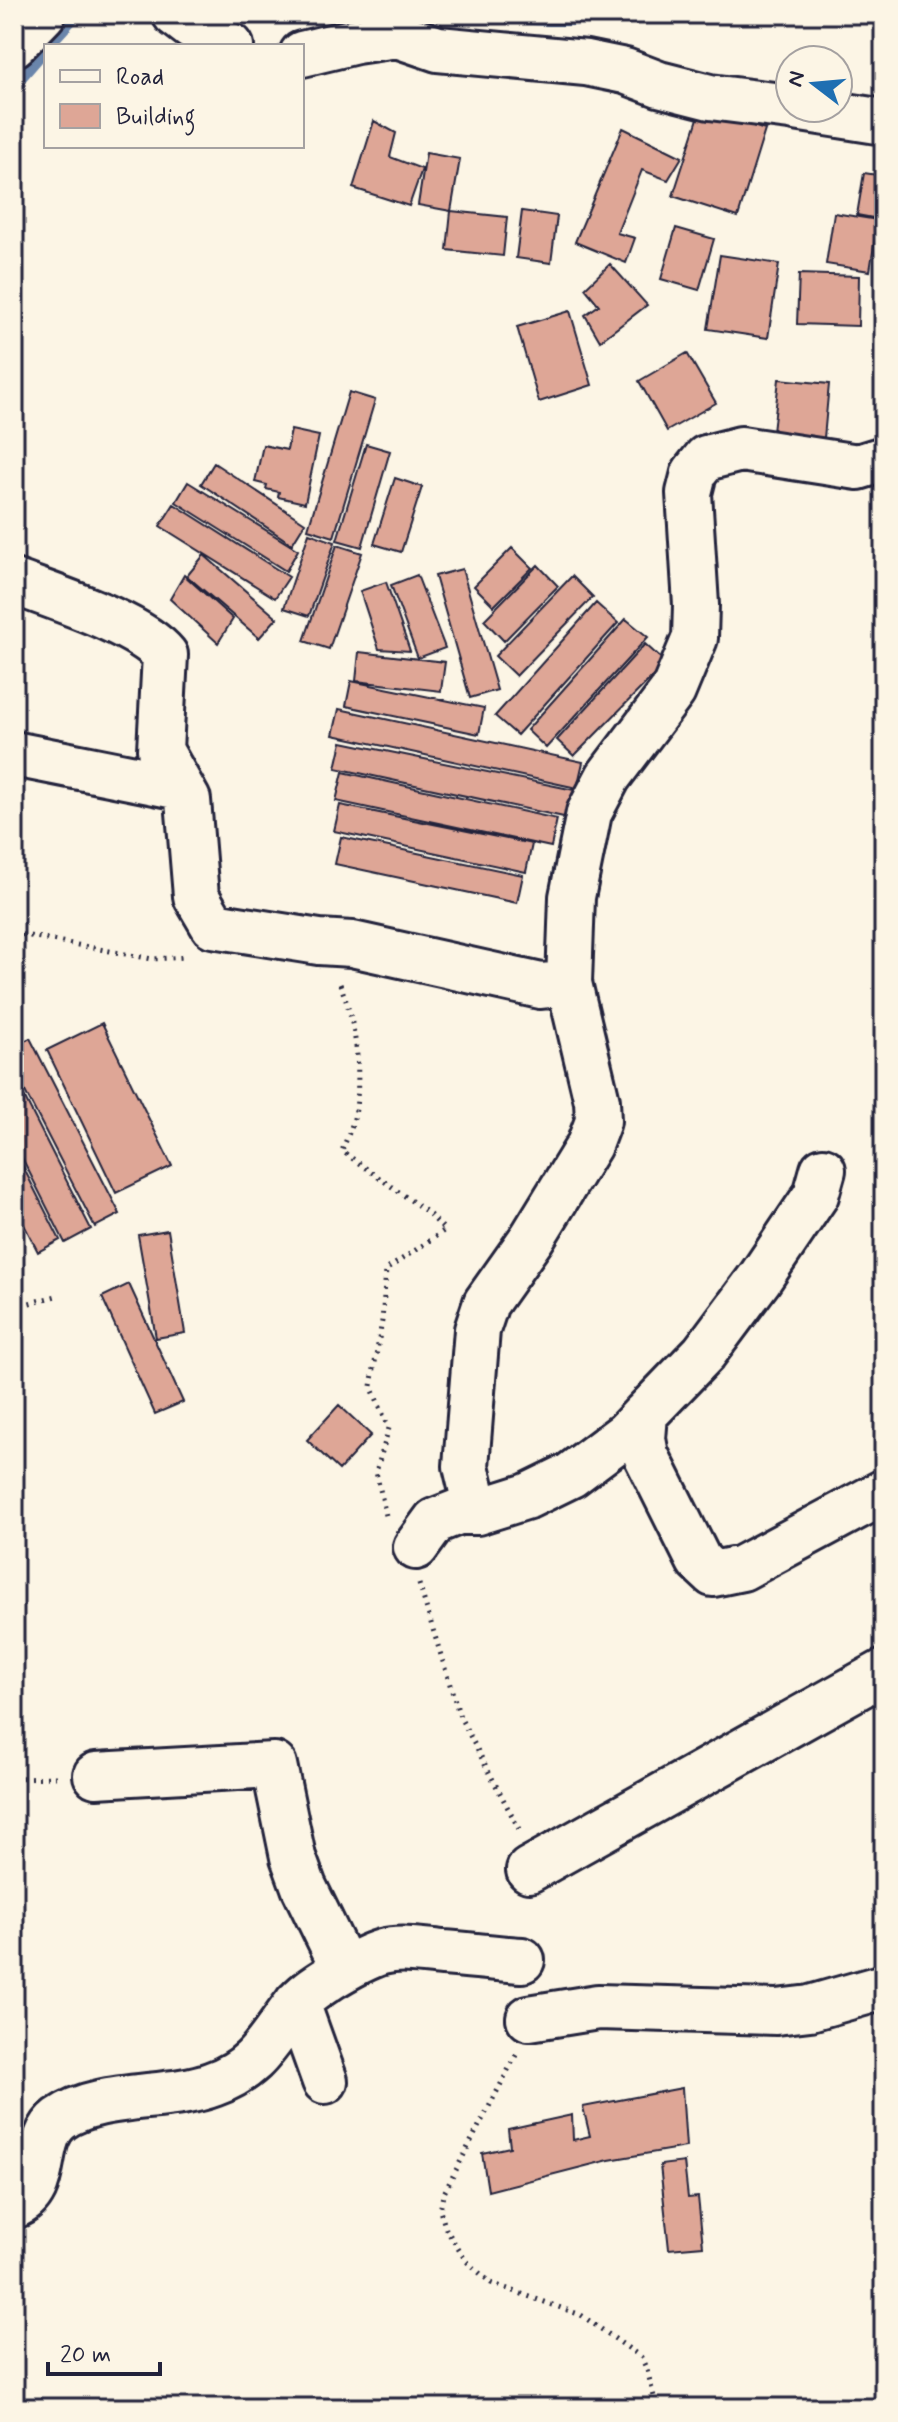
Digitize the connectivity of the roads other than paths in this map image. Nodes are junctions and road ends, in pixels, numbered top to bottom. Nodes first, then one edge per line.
1 (43, 14) edge
2 (175, 14) edge
3 (14, 44) edge
4 (227, 44) edge
5 (304, 54) edge
6 (774, 105) edge
7 (854, 117) edge
8 (884, 122) edge
9 (884, 459) edge
10 (14, 582) edge
11 (14, 754) edge
12 (180, 787) junction
13 (569, 983) junction
14 (823, 1170) dead end
15 (645, 1414) junction
16 (884, 1492) edge
17 (477, 1512) junction
18 (416, 1547) road end
19 (884, 1672) edge
20 (96, 1775) dead end
21 (529, 1870) road end
22 (522, 1960) dead end
23 (344, 1969) junction
24 (884, 1987) edge
25 (297, 2003) junction
26 (529, 2018) road end
27 (325, 2081) dead end
28 (14, 2206) edge

1 - 3 street
2 - 4 street
5 - 6 street
7 - 8 street
9 - 13 street
10 - 12 street
11 - 12 street
12 - 13 street
13 - 17 street
14 - 15 street
15 - 16 street
15 - 17 street
17 - 18 street
19 - 21 street
20 - 23 street
22 - 23 street
23 - 25 street
24 - 26 street
25 - 27 street
25 - 28 street

